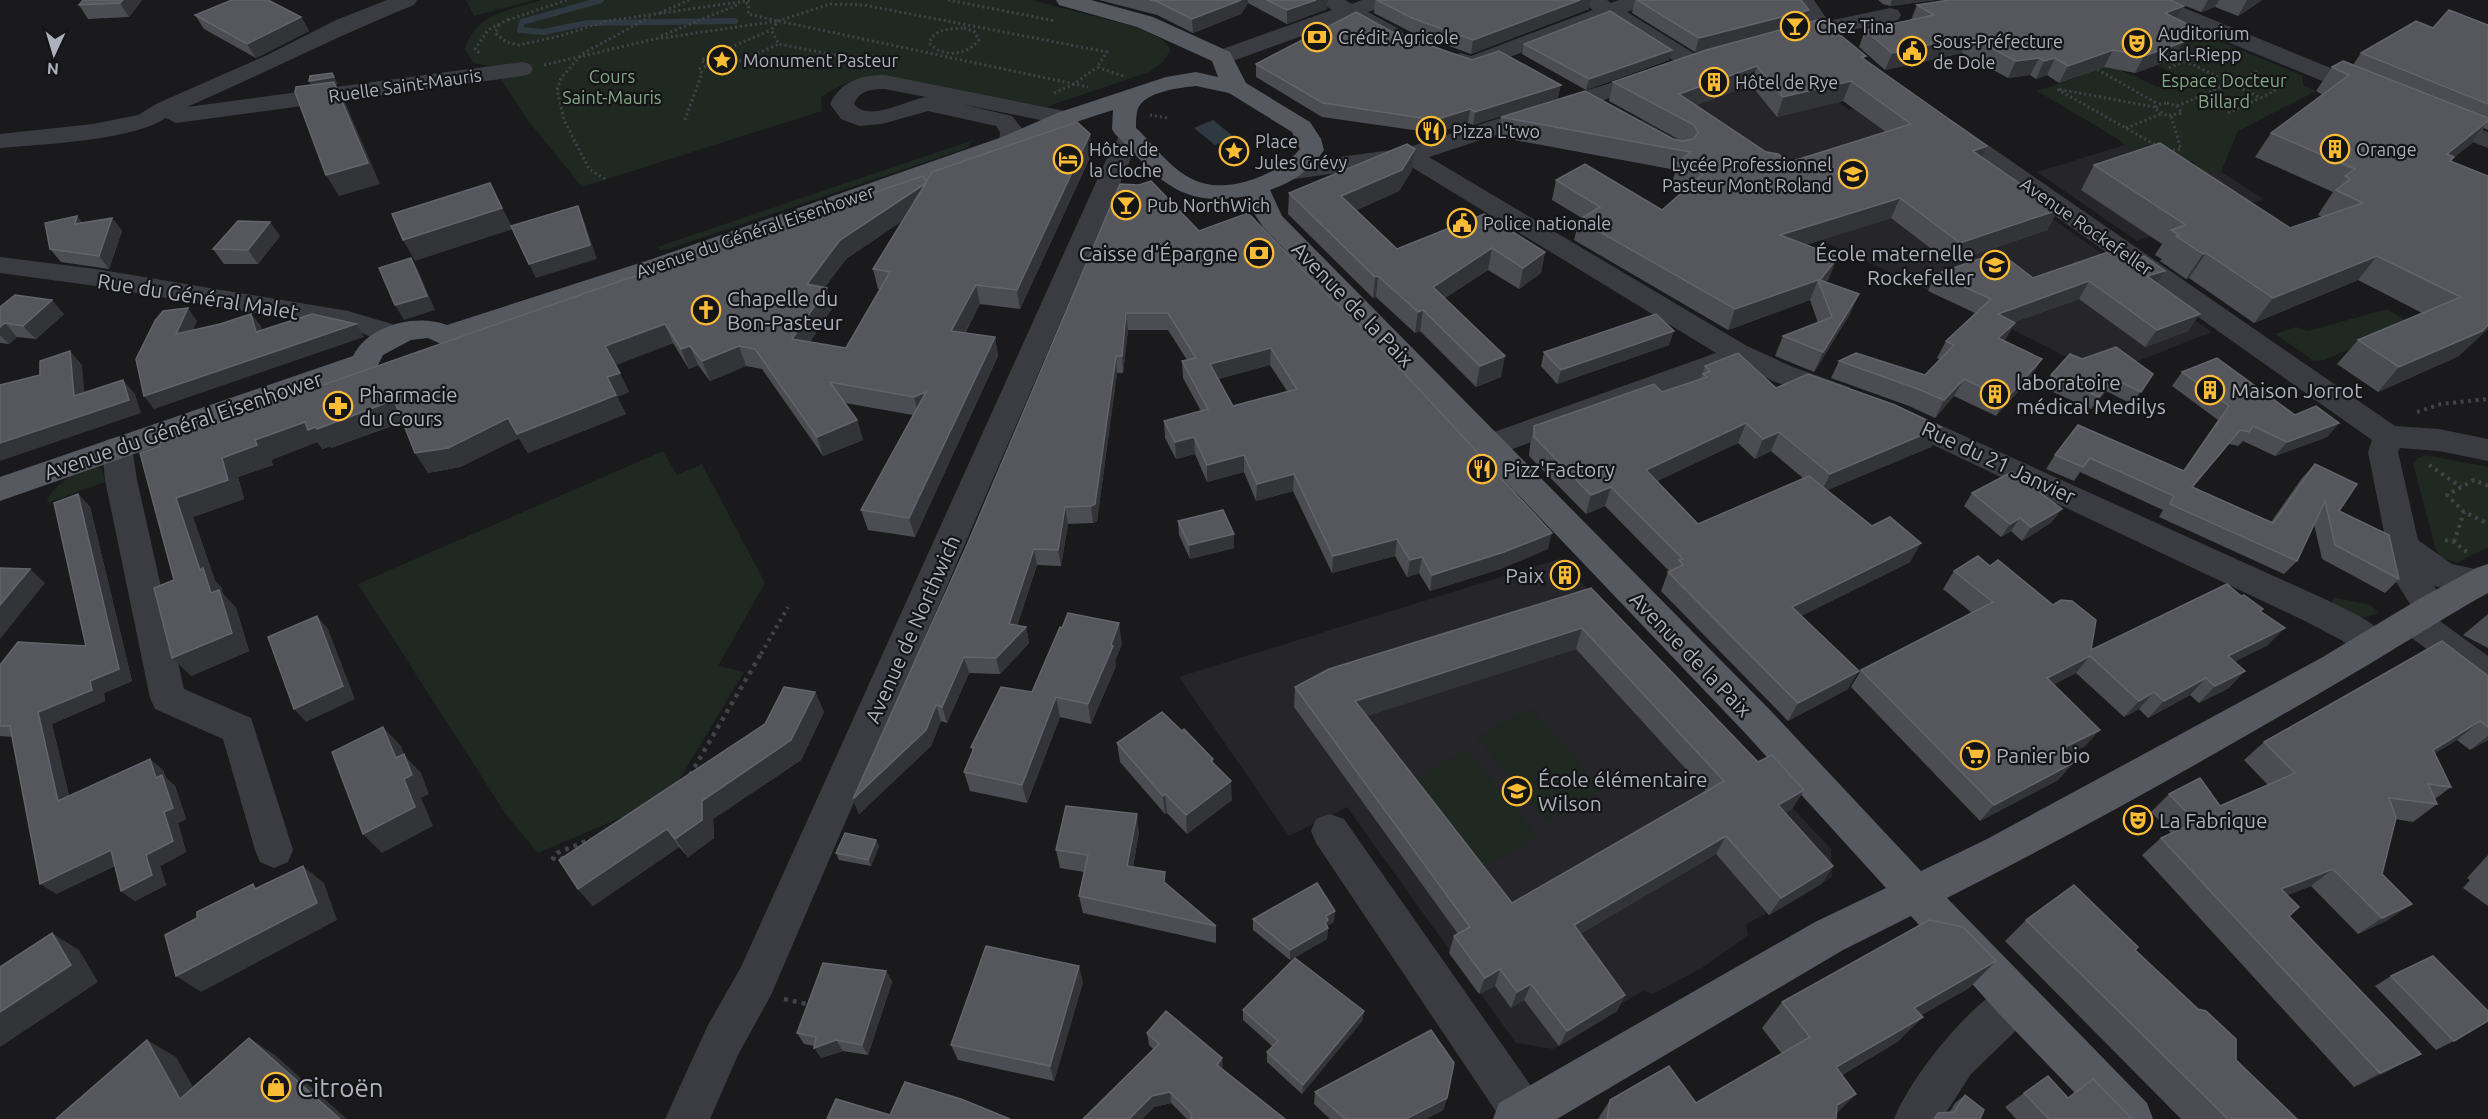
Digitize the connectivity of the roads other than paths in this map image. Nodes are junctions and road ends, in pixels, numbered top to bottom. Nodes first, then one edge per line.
1 (405, 0) edge
2 (1067, 0) edge
3 (1382, 0) edge
4 (1591, 0) edge
5 (1639, 0) edge
6 (1803, 0) edge
7 (2146, 0) edge
8 (1832, 2) edge
9 (1339, 6) edge
10 (1611, 11) junction
11 (304, 21) dead end
12 (344, 25) junction
13 (1822, 28) junction
14 (1778, 39) edge
15 (1189, 42) junction
16 (1413, 43) edge
17 (1436, 51) edge
18 (1227, 52) junction
19 (1500, 54) junction
20 (1526, 68) edge
21 (1865, 68) edge
22 (522, 69) road end
23 (1174, 82) junction
24 (1555, 84) edge
25 (1133, 87) junction
26 (1237, 88) junction
27 (1584, 100) junction
28 (2388, 100) edge
29 (1924, 112) edge
30 (1604, 113) edge
31 (2419, 113) edge
32 (1065, 118) junction
33 (145, 121) junction
34 (1128, 133) junction
35 (0, 141) edge
36 (2488, 141) edge
37 (1011, 142) junction
38 (1312, 150) junction
39 (1408, 155) junction
40 (1354, 163) junction
41 (1288, 172) junction
42 (1256, 186) junction
43 (0, 265) edge
44 (443, 336) junction
45 (392, 337) junction
46 (1737, 353) junction
47 (423, 357) edge
48 (2389, 437) junction
49 (1491, 445) junction
50 (117, 448) junction
51 (2488, 450) edge
52 (0, 489) edge
53 (2405, 548) junction
54 (2484, 579) edge
55 (2422, 614) junction
56 (2373, 644) junction
57 (2488, 675) edge
58 (1330, 831) dead end
59 (274, 850) dead end
60 (1914, 893) junction
61 (2016, 1001) junction
62 (1522, 1117) edge
63 (687, 1119) edge
64 (1916, 1119) edge
65 (2131, 1119) edge

1 - 12 street, Ruelle Saint-Mauris
2 - 15 main road
3 - 9 street
4 - 10 street
5 - 10 street
6 - 13 street
7 - 28 street
8 - 13 street
9 - 16 street
9 - 18 street
10 - 19 street
10 - 27 street
11 - 12 street
12 - 33 street, Ruelle Saint-Mauris
13 - 14 street
13 - 21 street
15 - 18 main road
15 - 23 main road
17 - 19 street
18 - 26 main road
19 - 20 street
22 - 33 street, Ruelle Saint-Mauris
23 - 25 main road
23 - 26 main road
24 - 27 street
25 - 32 main road, Avenue du Général Eisenhower
25 - 34 main road
26 - 38 main road
27 - 30 street
27 - 39 street
29 - 48 street, Avenue Rockefeller
31 - 36 street
32 - 34 main road
32 - 37 main road, Avenue du Général Eisenhower
32 - 37 street
33 - 35 street, Ruelle Saint-Mauris
34 - 42 main road
34 - 63 street, Avenue de Northwich
37 - 44 main road, Avenue du Général Eisenhower
38 - 40 street
38 - 41 main road
39 - 40 street
39 - 46 street, Rue du 21 Janvier
40 - 41 street
41 - 42 main road
42 - 49 main road, Avenue de la Paix
43 - 45 street, Rue du Général Malet
44 - 45 main road, Avenue du Général Eisenhower
44 - 47 main road, Avenue du Général Eisenhower
45 - 50 main road, Avenue du Général Eisenhower
46 - 49 street
46 - 56 street, Rue du 21 Janvier
48 - 51 street
48 - 53 street
49 - 60 main road, Avenue de la Paix
50 - 52 main road, Avenue du Général Eisenhower
50 - 59 street
53 - 54 street
53 - 55 street
54 - 55 main road
55 - 56 main road
55 - 57 street
56 - 60 main road
58 - 62 street
60 - 61 main road, Avenue de la Paix
60 - 62 main road
61 - 64 street
61 - 65 main road, Avenue de la Paix

